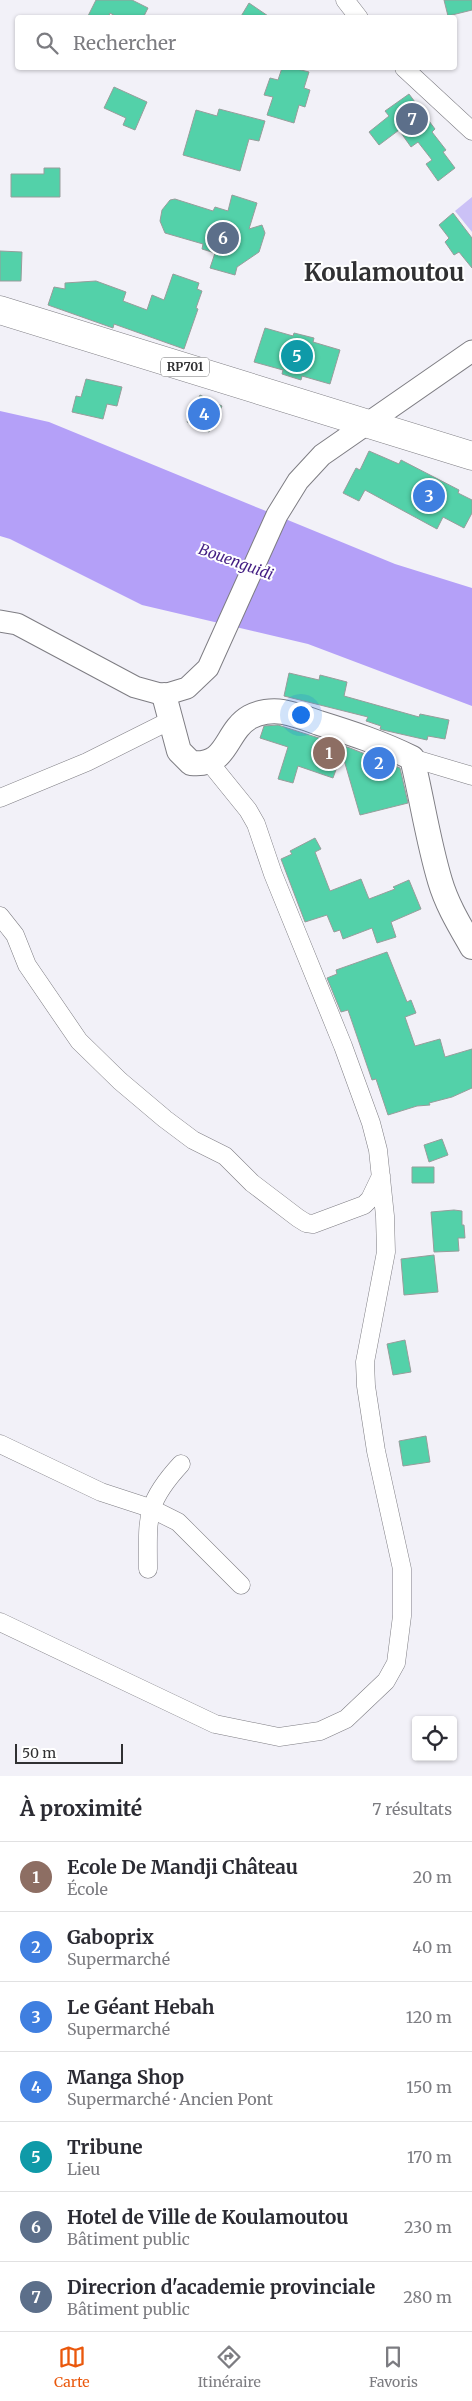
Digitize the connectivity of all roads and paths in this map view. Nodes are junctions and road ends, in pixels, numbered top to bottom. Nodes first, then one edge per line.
1 (345, 0) edge
2 (357, 15) edge
3 (406, 70) edge
4 (472, 131) edge
5 (0, 310) edge
6 (472, 351) edge
7 (370, 424) junction
8 (472, 456) edge
9 (0, 621) edge
10 (164, 695) junction
11 (171, 720) junction
12 (412, 758) junction
13 (210, 763) junction
14 (472, 776) edge
15 (0, 798) edge
16 (0, 916) edge
17 (472, 947) edge
18 (382, 1175) junction
19 (0, 1444) edge
20 (181, 1464) dead end
21 (150, 1508) junction
22 (148, 1569) dead end
23 (241, 1585) dead end
24 (0, 1622) edge

1 - 2 street
3 - 4 street
5 - 7 main road, RP701
6 - 7 street
7 - 8 main road, RP701
7 - 10 street
9 - 10 street
10 - 11 main road
11 - 13 main road
11 - 15 street
12 - 13 main road
12 - 14 street
12 - 17 main road
13 - 18 street
16 - 18 street
18 - 24 street
19 - 21 street
20 - 21 street
21 - 22 street
21 - 23 street

